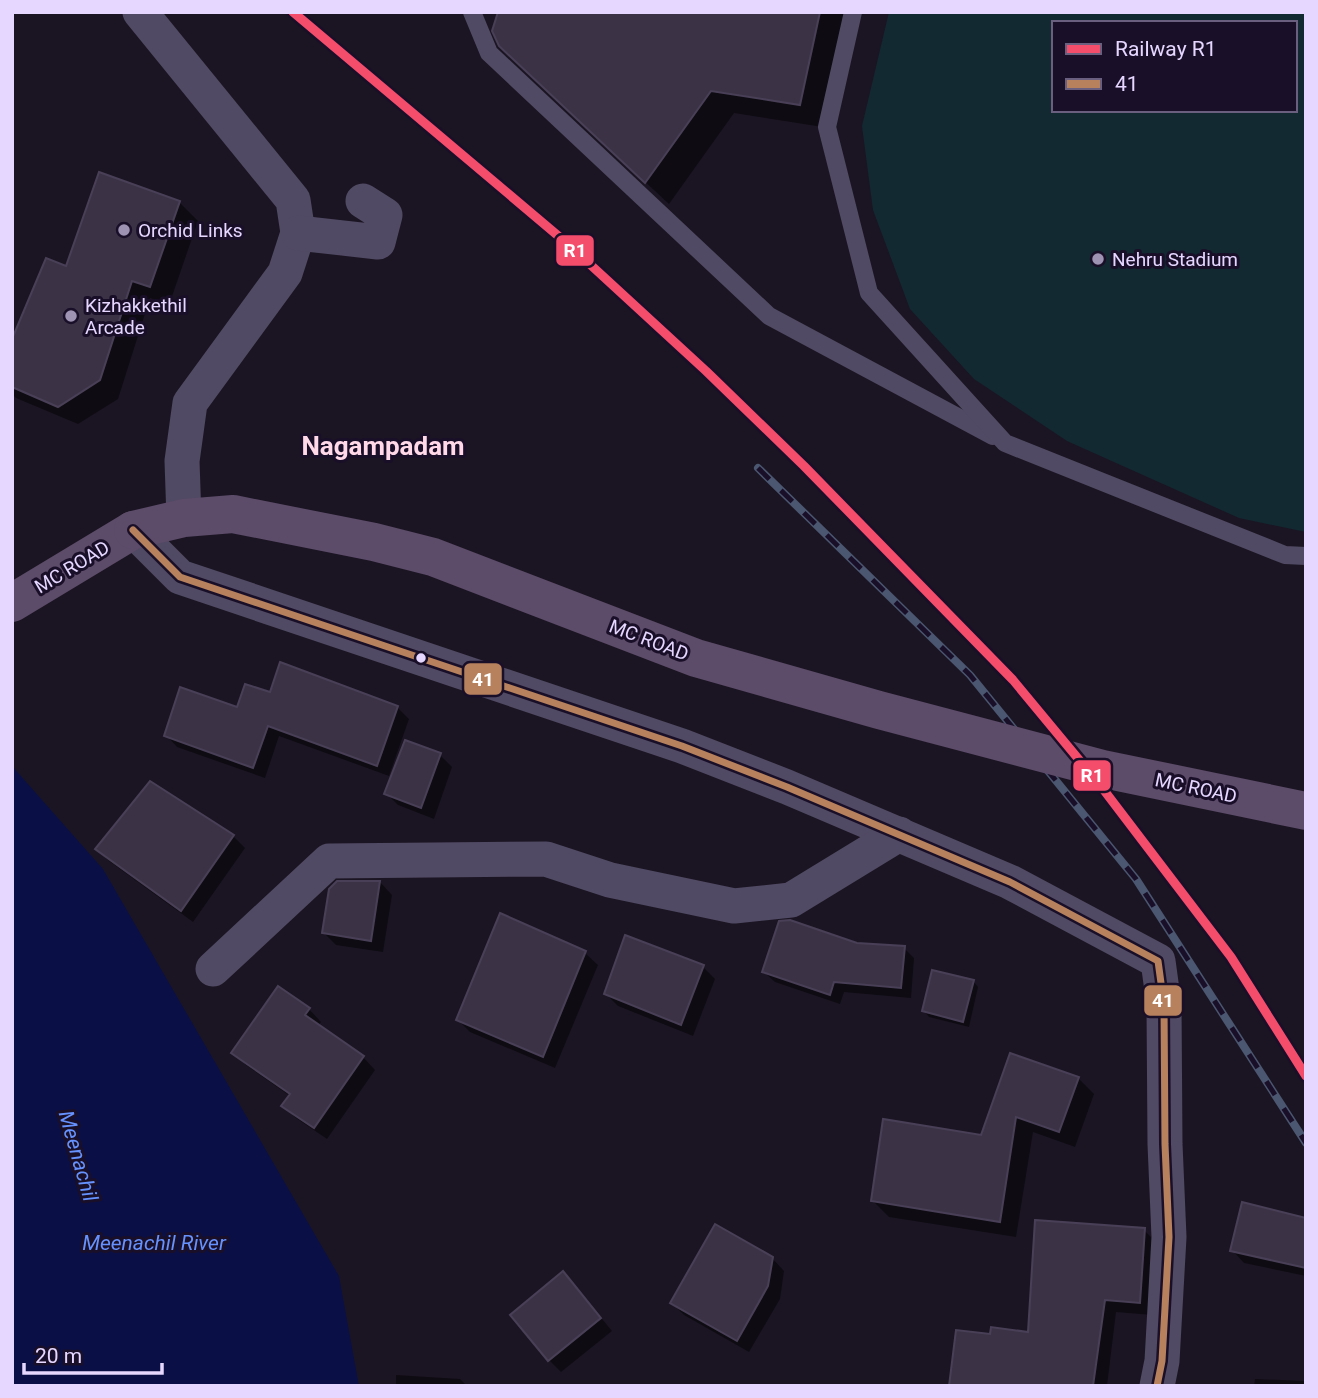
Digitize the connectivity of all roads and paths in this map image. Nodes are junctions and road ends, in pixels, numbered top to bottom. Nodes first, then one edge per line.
1 (140, 12) edge
2 (471, 12) edge
3 (853, 12) edge
4 (363, 201) dead end
5 (298, 233) junction
6 (1005, 443) junction
7 (184, 518) junction
8 (133, 530) junction
9 (1306, 556) edge
10 (12, 603) edge
11 (1306, 811) edge
12 (900, 834) junction
13 (213, 969) dead end
14 (1157, 1386) edge

1 - 5 street
2 - 6 lane
3 - 6 lane
4 - 5 street
5 - 7 street
6 - 9 lane
7 - 8 main road, MC ROAD, bridge
7 - 11 main road, MC ROAD, bridge
8 - 10 main road, MC ROAD
8 - 12 street
12 - 13 street
12 - 14 street

